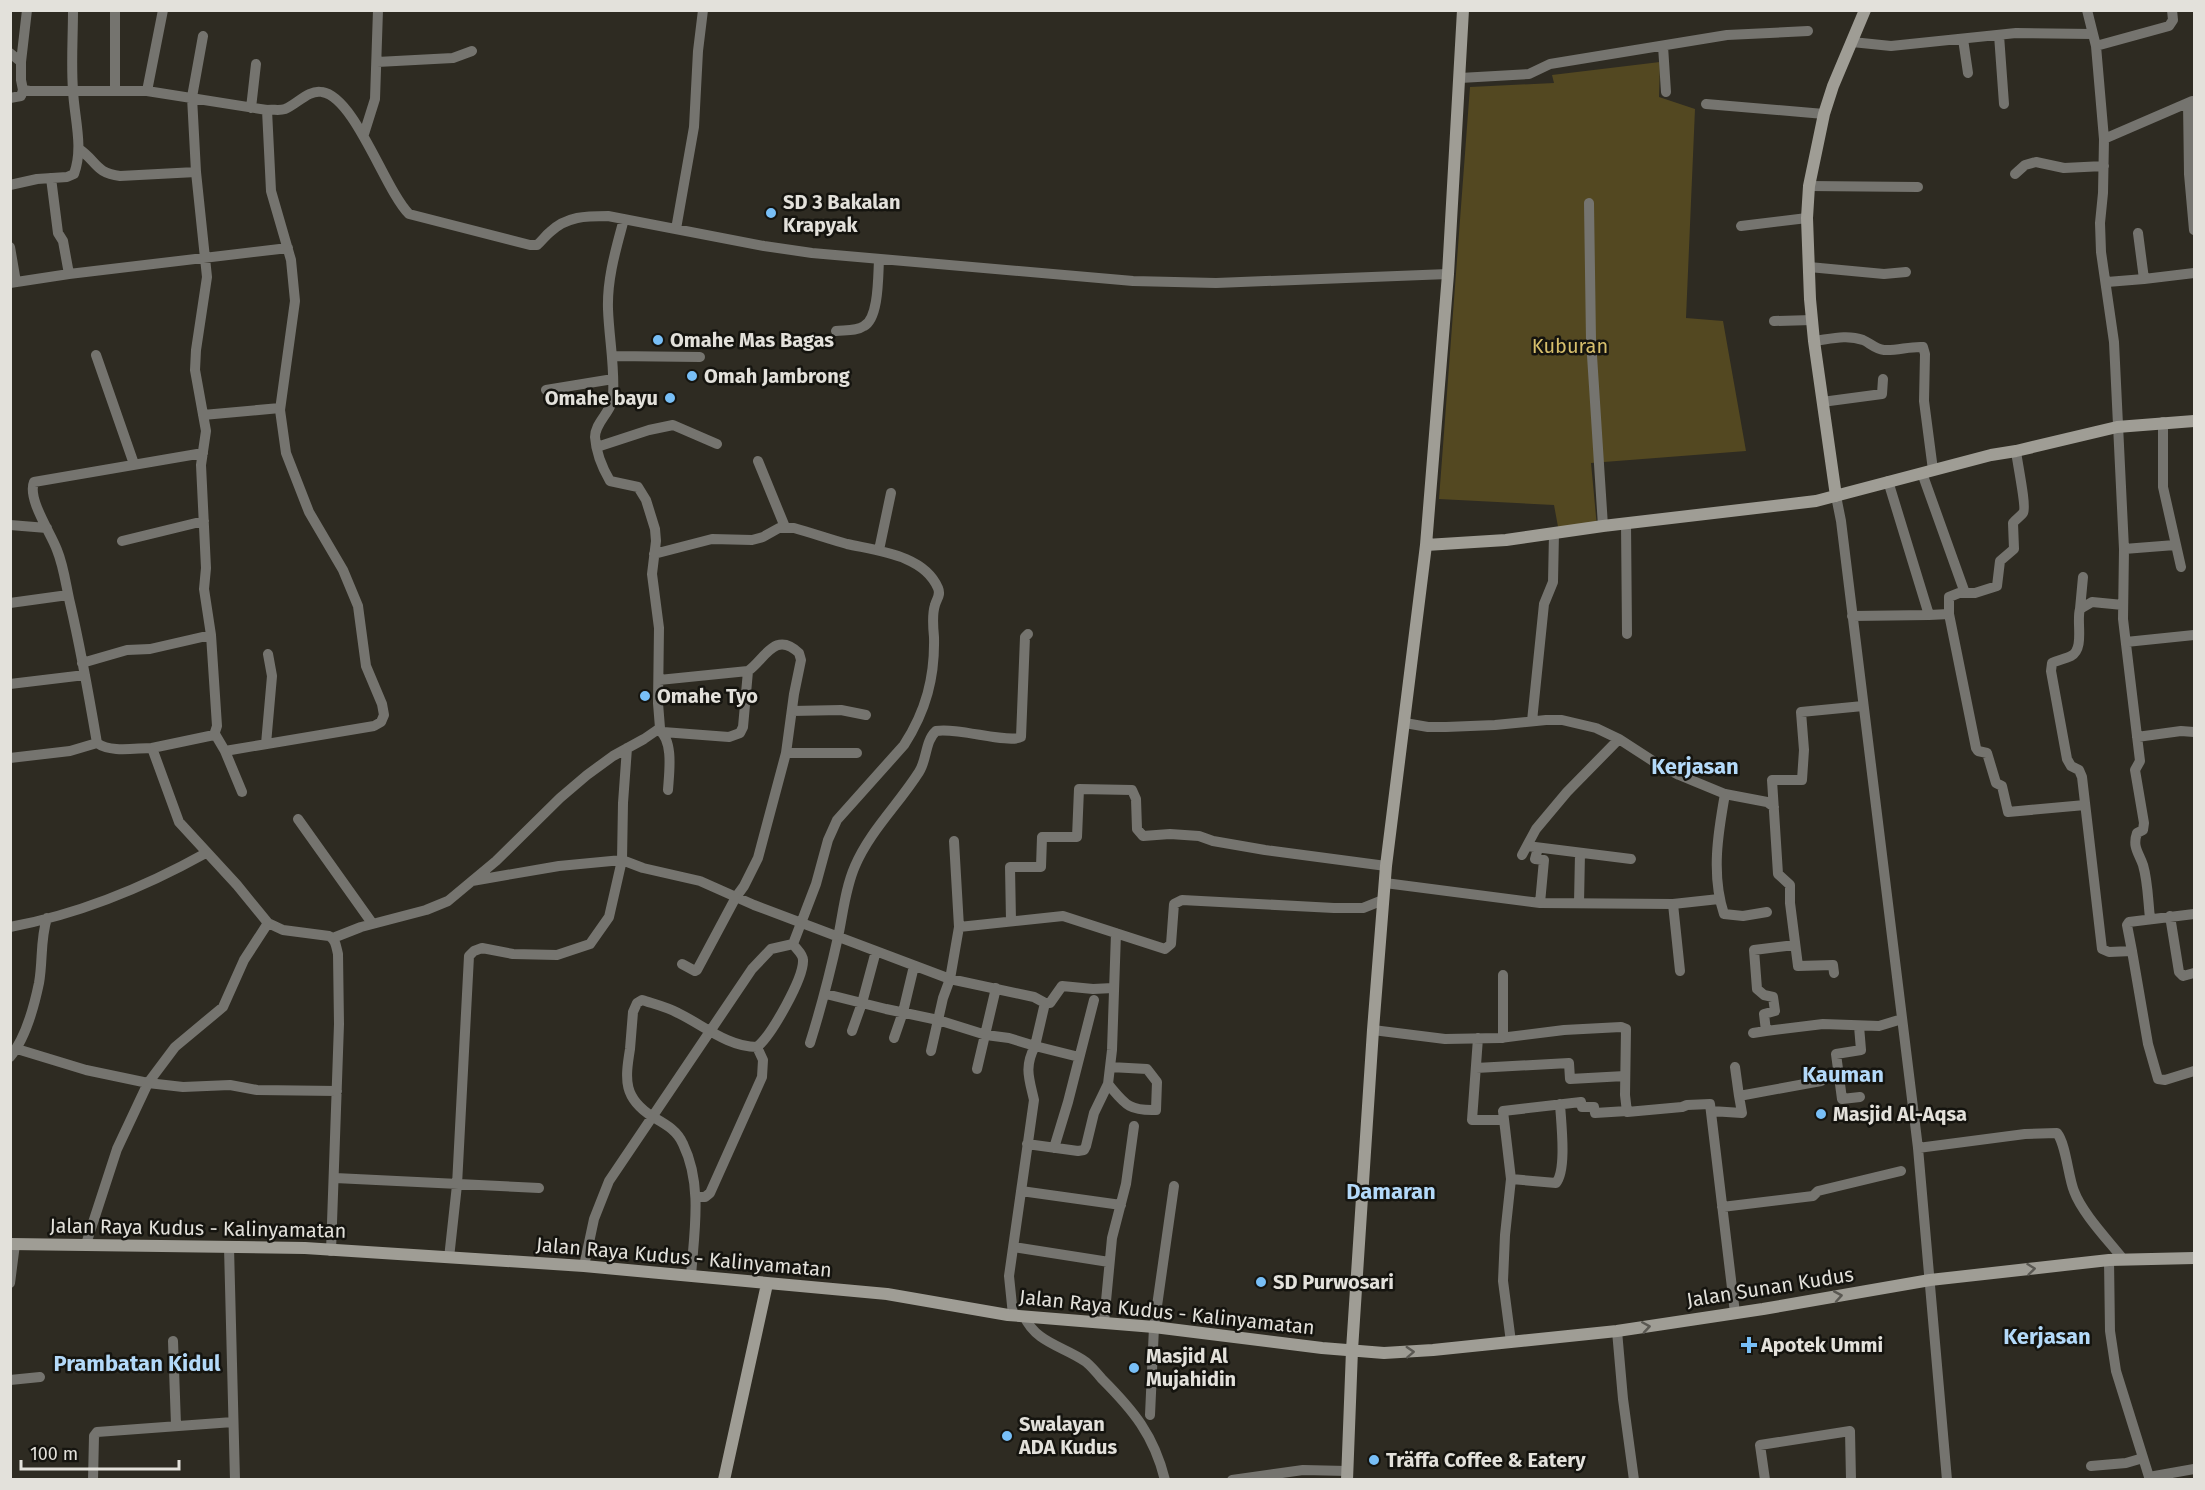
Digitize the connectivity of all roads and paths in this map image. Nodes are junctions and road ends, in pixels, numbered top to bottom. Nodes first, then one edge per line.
1 (27, 10) edge
2 (73, 10) edge
3 (115, 10) edge
4 (163, 10) edge
5 (378, 10) edge
6 (704, 10) edge
7 (1463, 10) edge
8 (1865, 10) edge
9 (2087, 10) edge
10 (2172, 10) edge
11 (1808, 32) dead end
12 (2092, 34) junction
13 (1999, 35) junction
14 (203, 36) dead end
15 (1964, 39) junction
16 (1852, 42) junction
17 (1663, 46) junction
18 (2096, 46) junction
19 (472, 51) dead end
20 (10, 53) edge
21 (21, 62) junction
22 (377, 62) junction
23 (256, 64) dead end
24 (1968, 73) dead end
25 (1460, 78) junction
26 (23, 90) junction
27 (73, 90) junction
28 (115, 90) junction
29 (147, 91) junction
30 (1666, 92) dead end
31 (192, 97) junction
32 (10, 98) edge
33 (2191, 101) edge
34 (1706, 104) dead end
35 (2004, 104) dead end
36 (251, 108) junction
37 (267, 110) junction
38 (1824, 114) junction
39 (364, 134) junction
40 (2104, 139) junction
41 (79, 149) junction
42 (2104, 166) junction
43 (196, 172) junction
44 (2015, 174) dead end
45 (51, 178) junction
46 (10, 185) edge
47 (1809, 186) junction
48 (1918, 187) dead end
49 (1589, 203) dead end
50 (1807, 218) junction
51 (624, 219) junction
52 (1741, 226) dead end
53 (2194, 228) edge
54 (676, 229) junction
55 (2138, 233) dead end
56 (10, 247) edge
57 (288, 248) junction
58 (207, 256) junction
59 (879, 260) junction
60 (1809, 267) junction
61 (1906, 272) dead end
62 (2194, 273) edge
63 (69, 274) junction
64 (1448, 274) junction
65 (2144, 279) junction
66 (2106, 282) junction
67 (13, 283) edge
68 (1812, 320) junction
69 (1774, 321) dead end
70 (837, 331) dead end
71 (1814, 341) junction
72 (96, 355) dead end
73 (613, 356) junction
74 (700, 357) dead end
75 (613, 379) junction
76 (1883, 379) dead end
77 (546, 390) dead end
78 (1822, 402) junction
79 (280, 408) junction
80 (203, 414) junction
81 (2194, 421) edge
82 (2163, 422) junction
83 (2118, 427) junction
84 (717, 444) dead end
85 (597, 447) junction
86 (2016, 451) junction
87 (203, 453) junction
88 (758, 461) dead end
89 (134, 464) junction
90 (1927, 472) junction
91 (1888, 481) junction
92 (891, 493) dead end
93 (1836, 496) junction
94 (204, 521) junction
95 (1626, 523) junction
96 (10, 525) edge
97 (1603, 526) junction
98 (785, 527) junction
99 (47, 528) junction
100 (1554, 533) junction
101 (122, 541) dead end
102 (1426, 545) junction
103 (2175, 545) junction
104 (2124, 549) junction
105 (879, 550) junction
106 (654, 554) junction
107 (2181, 567) dead end
108 (2083, 577) dead end
109 (1965, 593) junction
110 (68, 596) junction
111 (10, 603) edge
112 (2123, 605) junction
113 (2080, 609) junction
114 (1949, 614) junction
115 (1929, 615) junction
116 (1852, 616) junction
117 (1028, 634) dead end
118 (1627, 634) dead end
119 (211, 635) junction
120 (2194, 635) edge
121 (2126, 642) junction
122 (268, 654) dead end
123 (82, 663) junction
124 (748, 671) junction
125 (85, 675) junction
126 (659, 680) junction
127 (10, 684) edge
128 (1863, 706) junction
129 (792, 711) junction
130 (866, 715) dead end
131 (1532, 721) junction
132 (1405, 723) junction
133 (661, 731) junction
134 (2194, 732) edge
135 (215, 734) junction
136 (2137, 737) junction
137 (1619, 739) junction
138 (97, 743) junction
139 (266, 744) junction
140 (152, 748) junction
141 (627, 748) junction
142 (225, 751) junction
143 (786, 753) junction
144 (857, 753) dead end
145 (10, 758) edge
146 (668, 790) dead end
147 (242, 792) dead end
148 (1725, 794) junction
149 (2085, 805) junction
150 (1774, 807) junction
151 (298, 819) dead end
152 (954, 841) dead end
153 (1538, 848) junction
154 (207, 853) junction
155 (1580, 853) junction
156 (1631, 859) dead end
157 (622, 860) junction
158 (1386, 866) junction
159 (472, 881) junction
160 (1385, 884) junction
161 (736, 897) junction
162 (1719, 899) junction
163 (1383, 900) junction
164 (1540, 903) junction
165 (1579, 903) junction
166 (1673, 904) junction
167 (1767, 912) dead end
168 (2194, 914) edge
169 (2170, 916) junction
170 (48, 918) junction
171 (2150, 918) junction
172 (801, 921) junction
173 (1011, 921) junction
174 (268, 923) junction
175 (372, 923) junction
176 (10, 927) edge
177 (959, 927) junction
178 (1116, 933) junction
179 (838, 936) junction
180 (333, 938) junction
181 (793, 944) junction
182 (1795, 945) junction
183 (876, 951) junction
184 (2132, 951) junction
185 (682, 964) dead end
186 (914, 966) junction
187 (1680, 971) dead end
188 (1834, 973) dead end
189 (2194, 973) edge
190 (1503, 975) dead end
191 (950, 979) junction
192 (996, 988) junction
193 (1113, 988) junction
194 (825, 994) junction
195 (1094, 1000) dead end
196 (862, 1003) junction
197 (1045, 1003) junction
198 (903, 1012) junction
199 (1902, 1019) junction
200 (938, 1020) junction
201 (1860, 1026) junction
202 (1373, 1030) junction
203 (852, 1031) dead end
204 (1766, 1031) junction
205 (711, 1032) junction
206 (1753, 1033) dead end
207 (986, 1035) junction
208 (894, 1038) dead end
209 (1478, 1038) junction
210 (1503, 1038) junction
211 (810, 1043) dead end
212 (1035, 1046) junction
213 (757, 1047) junction
214 (931, 1051) dead end
215 (14, 1053) edge
216 (1079, 1057) junction
217 (1110, 1067) junction
218 (1735, 1067) dead end
219 (1476, 1068) junction
220 (977, 1070) dead end
221 (2194, 1071) edge
222 (1625, 1076) junction
223 (1839, 1076) junction
224 (148, 1083) junction
225 (1107, 1084) junction
226 (337, 1091) junction
227 (1739, 1096) junction
228 (1860, 1097) dead end
229 (1560, 1104) junction
230 (1627, 1111) junction
231 (1711, 1111) junction
232 (653, 1117) junction
233 (1503, 1120) junction
234 (1134, 1126) dead end
235 (1027, 1144) junction
236 (1054, 1148) junction
237 (1918, 1148) junction
238 (1901, 1171) dead end
239 (335, 1178) junction
240 (1511, 1179) junction
241 (457, 1185) junction
242 (1174, 1186) dead end
243 (539, 1188) dead end
244 (1021, 1191) junction
245 (696, 1197) junction
246 (1121, 1204) junction
247 (1722, 1208) junction
248 (13, 1244) edge
249 (86, 1244) junction
250 (229, 1247) junction
251 (1014, 1247) junction
252 (331, 1251) junction
253 (449, 1258) junction
254 (2194, 1258) edge
255 (2123, 1259) junction
256 (2109, 1260) junction
257 (1110, 1262) junction
258 (584, 1266) junction
259 (690, 1276) junction
260 (1930, 1280) junction
261 (10, 1283) edge
262 (767, 1284) junction
263 (1735, 1313) junction
264 (1019, 1315) junction
265 (1104, 1322) junction
266 (1154, 1327) junction
267 (1617, 1331) junction
268 (173, 1341) dead end
269 (1511, 1342) junction
270 (1352, 1350) junction
271 (40, 1377) dead end
272 (10, 1380) edge
273 (1150, 1415) dead end
274 (233, 1422) junction
275 (176, 1425) junction
276 (2143, 1458) junction
277 (2091, 1466) dead end
278 (2194, 1470) edge
279 (1347, 1475) edge
280 (2150, 1478) edge
281 (93, 1479) edge
282 (235, 1479) edge
283 (724, 1479) edge
284 (1165, 1479) edge
285 (1232, 1479) edge
286 (1634, 1479) edge
287 (1765, 1479) edge
288 (1851, 1479) edge
289 (1947, 1479) edge

1 - 21 street
2 - 27 street
3 - 28 street
4 - 29 street
5 - 22 street
6 - 54 street
7 - 25 main road
8 - 16 main road
9 - 12 street
10 - 18 street
11 - 17 street
12 - 13 street
12 - 18 street
13 - 15 street
13 - 35 street
14 - 31 street
15 - 16 street
15 - 24 street
16 - 38 main road
17 - 25 street
17 - 30 street
18 - 40 street
19 - 22 street
20 - 21 street
21 - 26 street
22 - 39 street
23 - 36 street
25 - 64 main road
26 - 27 street
26 - 32 street
27 - 28 street
27 - 41 street
28 - 29 street
29 - 31 street
31 - 36 street
31 - 43 street
33 - 40 street
33 - 53 street
34 - 38 street
36 - 37 street
37 - 39 street
37 - 57 street
38 - 47 main road
39 - 51 street
40 - 42 street
41 - 43 street
41 - 45 street
42 - 44 street
42 - 66 street
43 - 58 street
45 - 46 street
45 - 63 street
47 - 48 street
47 - 50 main road
49 - 97 street
50 - 52 street
50 - 60 main road
51 - 54 street
51 - 73 street
54 - 59 street
55 - 65 street
56 - 67 street
57 - 58 street
57 - 79 street
58 - 63 street
58 - 80 street
59 - 64 street
59 - 70 street
60 - 61 street
60 - 68 main road
62 - 65 street
63 - 67 street
64 - 102 main road
65 - 66 street
66 - 83 street
68 - 69 street
68 - 71 main road
71 - 78 main road
71 - 90 street
72 - 89 street
73 - 74 street
73 - 75 street
75 - 77 street
75 - 85 street
76 - 78 street
78 - 93 main road
79 - 80 street
79 - 139 street
80 - 87 street
81 - 82 main road
82 - 83 main road
82 - 103 street
83 - 86 main road
83 - 104 street
84 - 85 street
85 - 106 street
86 - 90 main road
86 - 109 street
87 - 89 street
87 - 94 street
88 - 98 street
89 - 99 street
90 - 91 main road
90 - 109 street
91 - 93 main road
91 - 115 street
92 - 105 street
93 - 95 main road
93 - 116 street
94 - 101 street
94 - 119 street
95 - 97 main road
95 - 118 street
96 - 99 street
97 - 100 main road
98 - 105 street
98 - 106 street
99 - 110 street
100 - 102 main road
100 - 131 street
102 - 132 main road
103 - 104 street
103 - 107 street
104 - 112 street
105 - 172 street
106 - 126 street
108 - 113 street
109 - 114 street
110 - 111 street
110 - 123 street
112 - 113 street
112 - 121 street
113 - 149 street
114 - 115 street
114 - 149 street
115 - 116 street
116 - 128 street
117 - 179 street
119 - 123 street
119 - 135 street
120 - 121 street
121 - 136 street
122 - 139 street
123 - 125 street
124 - 126 street
124 - 129 street
124 - 133 street
125 - 127 street
125 - 138 street
126 - 133 street
128 - 150 street
128 - 199 street
129 - 130 street
129 - 143 street
131 - 132 street
131 - 137 street
132 - 158 main road
133 - 141 street
133 - 146 street
134 - 136 street
135 - 140 street
135 - 142 street
136 - 171 street
137 - 148 street
137 - 153 street
138 - 140 street
138 - 145 street
139 - 142 street
140 - 154 street
141 - 157 street
141 - 159 street
142 - 147 street
143 - 144 street
143 - 161 street
148 - 150 street
148 - 162 street
149 - 184 street
150 - 182 street
151 - 175 street
152 - 177 street
153 - 155 street
153 - 164 street
154 - 170 street
154 - 174 street
155 - 156 street
155 - 165 street
157 - 159 street
157 - 161 street
157 - 241 street
158 - 160 main road
158 - 173 street
159 - 175 street
160 - 163 main road
160 - 164 street
161 - 172 street
161 - 185 street
162 - 166 street
162 - 167 street
163 - 178 street
163 - 202 main road
164 - 165 street
165 - 166 street
166 - 187 street
168 - 169 street
169 - 171 street
169 - 189 street
170 - 176 street
170 - 215 street
171 - 184 street
172 - 179 street
172 - 181 street
173 - 177 street
173 - 178 street
174 - 180 street
174 - 224 street
175 - 180 street
177 - 191 street
178 - 193 street
179 - 183 street
179 - 194 street
180 - 226 street
181 - 205 street
181 - 213 street
182 - 188 street
182 - 204 street
183 - 186 street
183 - 196 street
184 - 221 street
186 - 191 street
186 - 198 street
190 - 210 street
191 - 192 street
191 - 200 street
192 - 197 street
192 - 207 street
193 - 197 street
193 - 217 street
194 - 196 street
194 - 211 street
195 - 216 street
196 - 198 street
196 - 203 street
197 - 212 street
198 - 200 street
198 - 208 street
199 - 201 street
199 - 237 street
200 - 207 street
200 - 214 street
201 - 204 street
201 - 223 street
202 - 209 street
202 - 270 main road
204 - 206 street
205 - 213 street
205 - 232 street
205 - 232 street
207 - 212 street
207 - 220 street
209 - 210 street
209 - 219 street
210 - 222 street
212 - 216 street
212 - 235 street
213 - 245 street
215 - 224 street
216 - 236 street
217 - 225 street
217 - 225 street
218 - 227 street
219 - 222 street
219 - 233 street
222 - 230 street
223 - 227 street
223 - 228 street
224 - 226 street
224 - 249 street
225 - 236 street
226 - 239 street
227 - 231 street
229 - 230 street
229 - 233 street
229 - 240 street
230 - 231 street
231 - 247 street
232 - 245 street
232 - 258 street
233 - 240 street
234 - 246 street
235 - 236 street
235 - 244 street
237 - 255 street
237 - 260 street
238 - 247 street
239 - 241 street
239 - 252 street
240 - 269 street
241 - 243 street
241 - 253 street
242 - 266 street
244 - 246 street
244 - 251 street
245 - 259 street
246 - 257 street
247 - 263 street
248 - 249 main road, Jalan Raya Kudus - Kalinyamatan
248 - 261 street
249 - 250 main road, Jalan Raya Kudus - Kalinyamatan
250 - 252 main road, Jalan Raya Kudus - Kalinyamatan
250 - 274 street
251 - 257 street
251 - 264 street
252 - 253 main road, Jalan Raya Kudus - Kalinyamatan
253 - 258 main road, Jalan Raya Kudus - Kalinyamatan
254 - 255 main road, Jalan Sunan Kudus
255 - 256 main road, Jalan Sunan Kudus
260 -> 256 main road, Jalan Sunan Kudus
256 - 276 street
257 - 265 street
258 - 259 main road, Jalan Raya Kudus - Kalinyamatan
259 - 262 main road, Jalan Raya Kudus - Kalinyamatan
263 -> 260 main road, Jalan Sunan Kudus
260 - 289 street
262 - 264 main road, Jalan Raya Kudus - Kalinyamatan
262 - 283 main road
267 -> 263 main road, Jalan Sunan Kudus
264 - 265 main road, Jalan Raya Kudus - Kalinyamatan
264 - 284 street
265 - 266 main road, Jalan Raya Kudus - Kalinyamatan
266 - 270 main road, Jalan Raya Kudus - Kalinyamatan
266 - 273 street
267 - 269 main road, Jalan Sunan Kudus
267 - 286 street
268 - 275 street
270 -> 269 main road, Jalan Sunan Kudus
270 - 279 main road
271 - 272 street
274 - 275 street
274 - 282 street
275 - 281 street
276 - 277 street
276 - 280 street
278 - 280 street
279 - 285 street
287 - 288 street

